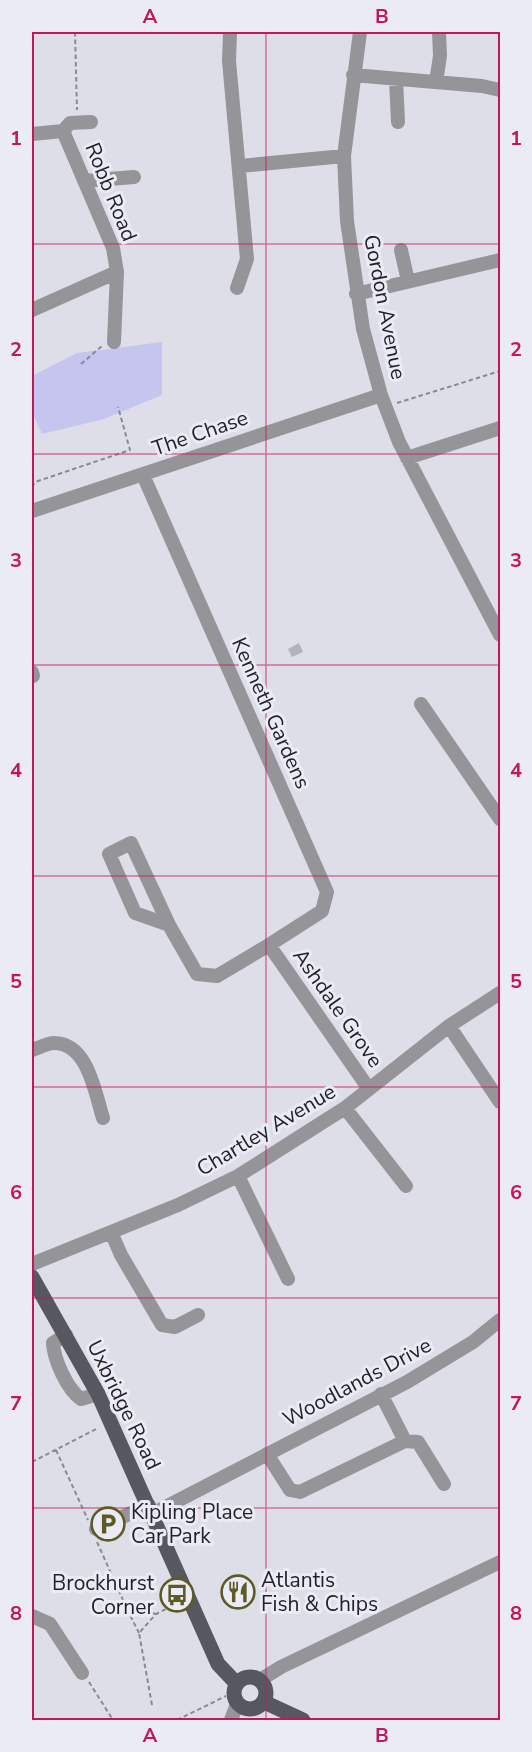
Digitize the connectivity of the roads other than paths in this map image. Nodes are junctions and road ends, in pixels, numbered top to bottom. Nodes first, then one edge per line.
1 (230, 32) edge
2 (360, 32) edge
3 (439, 32) edge
4 (353, 75) junction
5 (396, 79) junction
6 (436, 82) junction
7 (501, 90) edge
8 (84, 122) road end
9 (398, 122) dead end
10 (63, 131) junction
11 (32, 134) edge
12 (344, 156) junction
13 (240, 166) junction
14 (134, 177) dead end
15 (84, 181) junction
16 (401, 250) dead end
17 (501, 260) edge
18 (117, 272) junction
19 (408, 281) junction
20 (237, 288) dead end
21 (356, 294) junction
22 (32, 310) edge
23 (114, 340) road end
24 (383, 401) junction
25 (501, 428) edge
26 (407, 458) junction
27 (143, 474) junction
28 (32, 511) edge
29 (501, 636) edge
30 (421, 704) dead end
31 (501, 819) edge
32 (169, 925) junction
33 (268, 945) junction
34 (501, 993) edge
35 (449, 1026) junction
36 (32, 1050) edge
37 (369, 1089) junction
38 (501, 1102) edge
39 (345, 1108) junction
40 (103, 1118) dead end
41 (238, 1176) junction
42 (406, 1186) dead end
43 (111, 1232) junction
44 (32, 1264) edge
45 (32, 1277) edge
46 (288, 1279) dead end
47 (198, 1315) dead end
48 (501, 1320) edge
49 (66, 1335) junction
50 (98, 1394) junction
51 (381, 1394) junction
52 (405, 1440) junction
53 (267, 1454) junction
54 (444, 1485) dead end
55 (150, 1509) junction
56 (93, 1530) road end
57 (501, 1562) edge
58 (32, 1616) edge
59 (82, 1672) road end
60 (260, 1680) junction
61 (235, 1693) junction
62 (264, 1702) junction
63 (231, 1720) edge
64 (303, 1720) edge

1 - 13 street
2 - 4 street, Gordon Avenue
3 - 6 street
4 - 5 street
4 - 12 street, Gordon Avenue
5 - 6 street
5 - 9 street
6 - 7 street
8 - 10 street
10 - 11 street
10 - 15 street, Robb Road
12 - 13 street
12 - 21 street, Gordon Avenue
13 - 20 street
14 - 15 street
15 - 18 street, Robb Road
16 - 19 street
17 - 19 street
18 - 22 street
18 - 23 street, Robb Road
19 - 21 street
21 - 24 street, Gordon Avenue
24 - 26 street, Gordon Avenue
24 - 27 street, The Chase
25 - 26 street
26 - 29 street, Gordon Avenue
27 - 28 street, The Chase
27 - 33 street, Kenneth Gardens
30 - 31 street
32 - 32 street, Ashdale Grove
32 - 33 street, Ashdale Grove
33 - 37 street, Ashdale Grove
34 - 35 street, Chartley Avenue
35 - 37 street, Chartley Avenue
35 - 38 street
36 - 40 street
37 - 39 street, Chartley Avenue
39 - 41 street, Chartley Avenue
39 - 42 street
41 - 43 street, Chartley Avenue
41 - 46 street
43 - 44 street, Chartley Avenue
43 - 47 street
45 - 49 main road, Uxbridge Road
48 - 51 street, Woodlands Drive
49 - 50 main road, Uxbridge Road
49 - 50 street
50 - 55 main road, Uxbridge Road
51 - 52 street
51 - 53 street, Woodlands Drive
52 - 53 street
52 - 54 street
53 - 55 street, Woodlands Drive
55 - 56 street, Woodlands Drive
55 - 61 main road, Uxbridge Road
57 - 60 street
58 - 59 street
60 - 61 main road
60 - 62 main road
61 - 62 main road
61 - 63 street
62 - 64 main road

